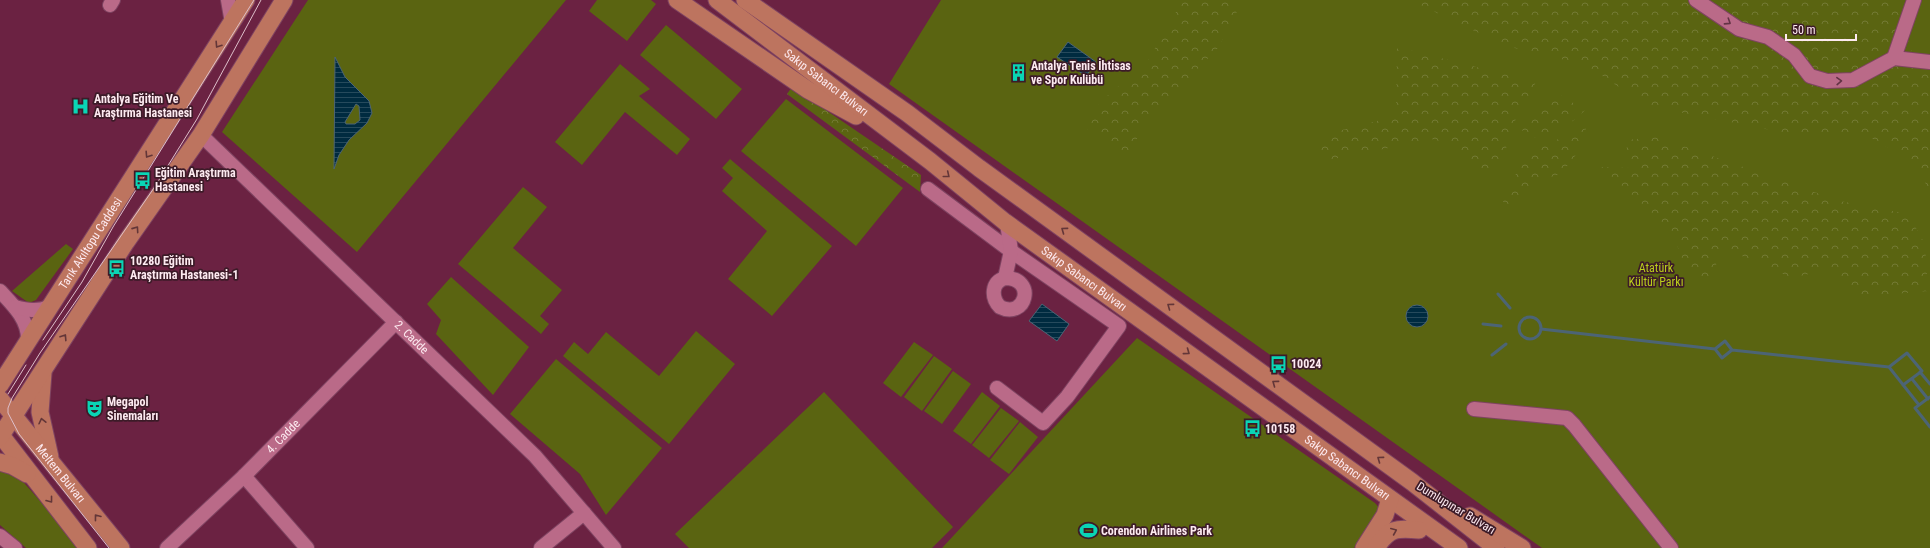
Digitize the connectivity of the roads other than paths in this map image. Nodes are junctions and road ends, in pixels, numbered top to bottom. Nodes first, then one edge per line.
1 (228, 0) edge
2 (246, 0) edge
3 (271, 0) edge
4 (284, 0) edge
5 (677, 0) edge
6 (696, 0) edge
7 (716, 0) edge
8 (745, 0) edge
9 (761, 0) edge
10 (1696, 0) edge
11 (1914, 0) edge
12 (232, 24) junction
13 (1894, 58) junction
14 (1930, 62) edge
15 (219, 106) junction
16 (907, 113) junction
17 (878, 128) junction
18 (201, 135) junction
19 (916, 151) junction
20 (928, 189) dead end
21 (1007, 223) junction
22 (1038, 245) junction
23 (1011, 251) junction
24 (1005, 278) dead end
25 (0, 291) edge
26 (15, 306) junction
27 (49, 307) junction
28 (396, 322) junction
29 (28, 339) junction
30 (19, 354) junction
31 (0, 363) edge
32 (43, 370) junction
33 (0, 385) edge
34 (997, 388) dead end
35 (0, 398) edge
36 (1474, 409) dead end
37 (14, 415) junction
38 (0, 435) edge
39 (50, 459) junction
40 (0, 462) edge
41 (244, 476) junction
42 (32, 477) junction
43 (1412, 482) junction
44 (1390, 499) junction
45 (584, 513) junction
46 (1419, 530) junction
47 (0, 536) edge
48 (15, 548) edge
49 (88, 548) edge
50 (121, 548) edge
51 (167, 548) edge
52 (307, 548) edge
53 (541, 548) edge
54 (614, 548) edge
55 (1364, 548) edge
56 (1376, 548) edge
57 (1441, 548) edge
58 (1459, 548) edge
59 (1496, 548) edge
60 (1522, 548) edge
61 (1671, 548) edge

1 - 12 street
2 - 12 main road, Tarık Akıltopu Caddesi
3 - 15 main road
4 - 15 main road
5 - 17 main road
6 - 17 main road
7 - 19 main road, Sakıp Sabancı Bulvarı
8 - 16 main road, Sakıp Sabancı Bulvarı
9 - 16 main road
10 -> 13 street
11 - 13 street
12 -> 27 main road, Tarık Akıltopu Caddesi
13 - 14 street
15 - 18 main road
43 -> 16 main road, Sakıp Sabancı Bulvarı
17 - 19 main road
18 - 28 street, 2. Cadde
32 -> 18 main road
19 -> 21 main road, Sakıp Sabancı Bulvarı
20 - 23 street
21 - 22 main road, Sakıp Sabancı Bulvarı
21 - 23 street
22 - 23 street
22 -> 44 main road, Sakıp Sabancı Bulvarı
23 - 24 street
23 - 34 street
25 - 26 street
26 - 27 street
26 - 29 street
27 - 29 main road, Tarık Akıltopu Caddesi
28 - 41 street, 4. Cadde
28 - 45 street, 2. Cadde
29 - 30 main road, Tarık Akıltopu Caddesi
30 - 31 main road
30 - 33 main road, Tarık Akıltopu Caddesi
32 - 37 main road
39 -> 32 main road
35 - 37 main road, Meltem Bulvarı
36 - 61 street
37 - 38 main road
37 - 39 main road, Meltem Bulvarı
38 - 42 main road, Meltem Bulvarı
50 -> 39 main road, Meltem Bulvarı
40 - 42 main road
41 - 51 street, 4. Cadde
41 - 52 street
42 -> 49 main road, Meltem Bulvarı
43 - 59 main road
43 - 60 main road, Dumlupınar Bulvarı
44 - 46 main road
44 - 55 main road
44 - 58 main road, Sakıp Sabancı Bulvarı
45 - 53 street
45 - 54 street, 2. Cadde
56 -> 46 main road
46 - 57 main road
47 - 48 street

